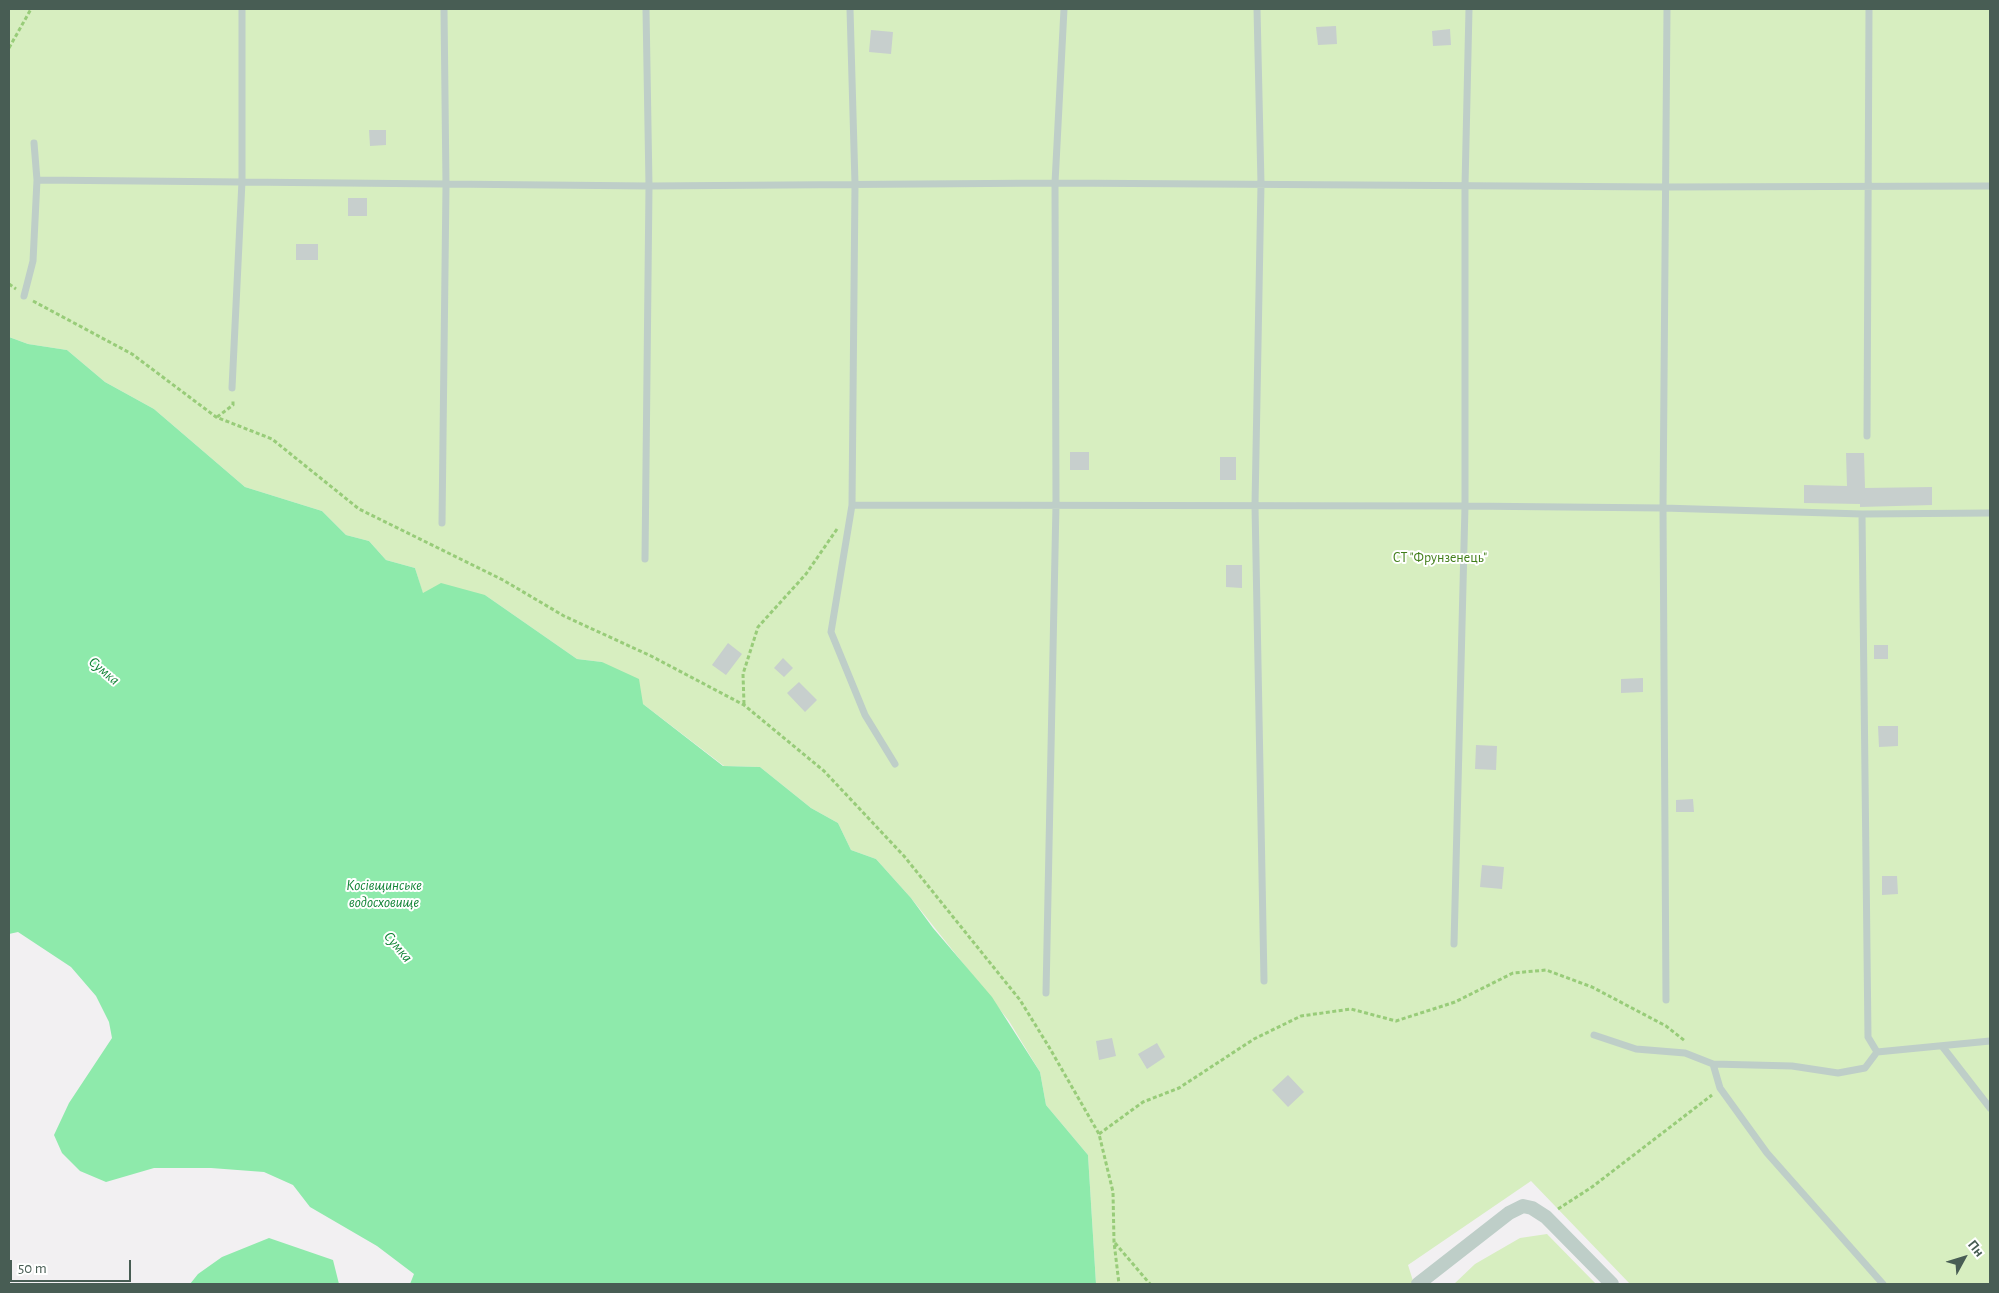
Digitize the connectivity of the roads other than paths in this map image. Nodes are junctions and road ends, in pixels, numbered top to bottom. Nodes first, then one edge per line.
1 (242, 9) edge
2 (444, 9) edge
3 (646, 9) edge
4 (850, 9) edge
5 (1064, 9) edge
6 (1257, 9) edge
7 (1469, 9) edge
8 (1667, 9) edge
9 (1870, 9) edge
10 (34, 143) dead end
11 (37, 180) junction
12 (242, 181) junction
13 (1055, 183) junction
14 (855, 184) junction
15 (1261, 184) junction
16 (446, 185) junction
17 (1870, 185) junction
18 (648, 186) junction
19 (1465, 186) junction
20 (1990, 186) edge
21 (1665, 187) junction
22 (24, 296) road end
23 (232, 388) road end
24 (1867, 436) dead end
25 (1056, 504) junction
26 (852, 505) junction
27 (1255, 505) junction
28 (1465, 506) junction
29 (1663, 508) junction
30 (1862, 514) junction
31 (1990, 514) edge
32 (442, 523) dead end
33 (645, 559) dead end
34 (895, 764) dead end
35 (1454, 944) dead end
36 (1264, 981) dead end
37 (1046, 993) dead end
38 (1666, 1000) dead end
39 (1594, 1035) dead end
40 (1990, 1041) edge
41 (1942, 1046) junction
42 (1877, 1052) junction
43 (1713, 1064) junction
44 (1990, 1108) edge
45 (1418, 1284) edge
46 (1612, 1284) edge
47 (1883, 1284) edge

1 - 12 lane
2 - 16 lane
3 - 18 lane
4 - 14 lane
5 - 13 lane
6 - 15 lane
7 - 19 lane
8 - 21 lane
9 - 17 lane
10 - 11 lane
11 - 12 lane
11 - 22 lane
12 - 16 lane
12 - 23 lane
13 - 14 lane
13 - 15 lane
13 - 25 lane
14 - 18 lane
14 - 26 lane
15 - 19 lane
15 - 27 lane
16 - 18 lane
16 - 32 lane
17 - 20 lane
17 - 21 lane
17 - 24 lane
18 - 33 lane
19 - 21 lane
19 - 28 lane
21 - 29 lane
25 - 26 lane
25 - 27 lane
25 - 37 lane
26 - 34 lane
27 - 28 lane
27 - 36 lane
28 - 29 lane
28 - 35 lane
29 - 30 lane
29 - 38 lane
30 - 31 lane
30 - 42 lane
39 - 43 lane
40 - 41 lane
41 - 42 lane
41 - 44 lane
42 - 43 lane
43 - 47 lane
45 - 46 street

